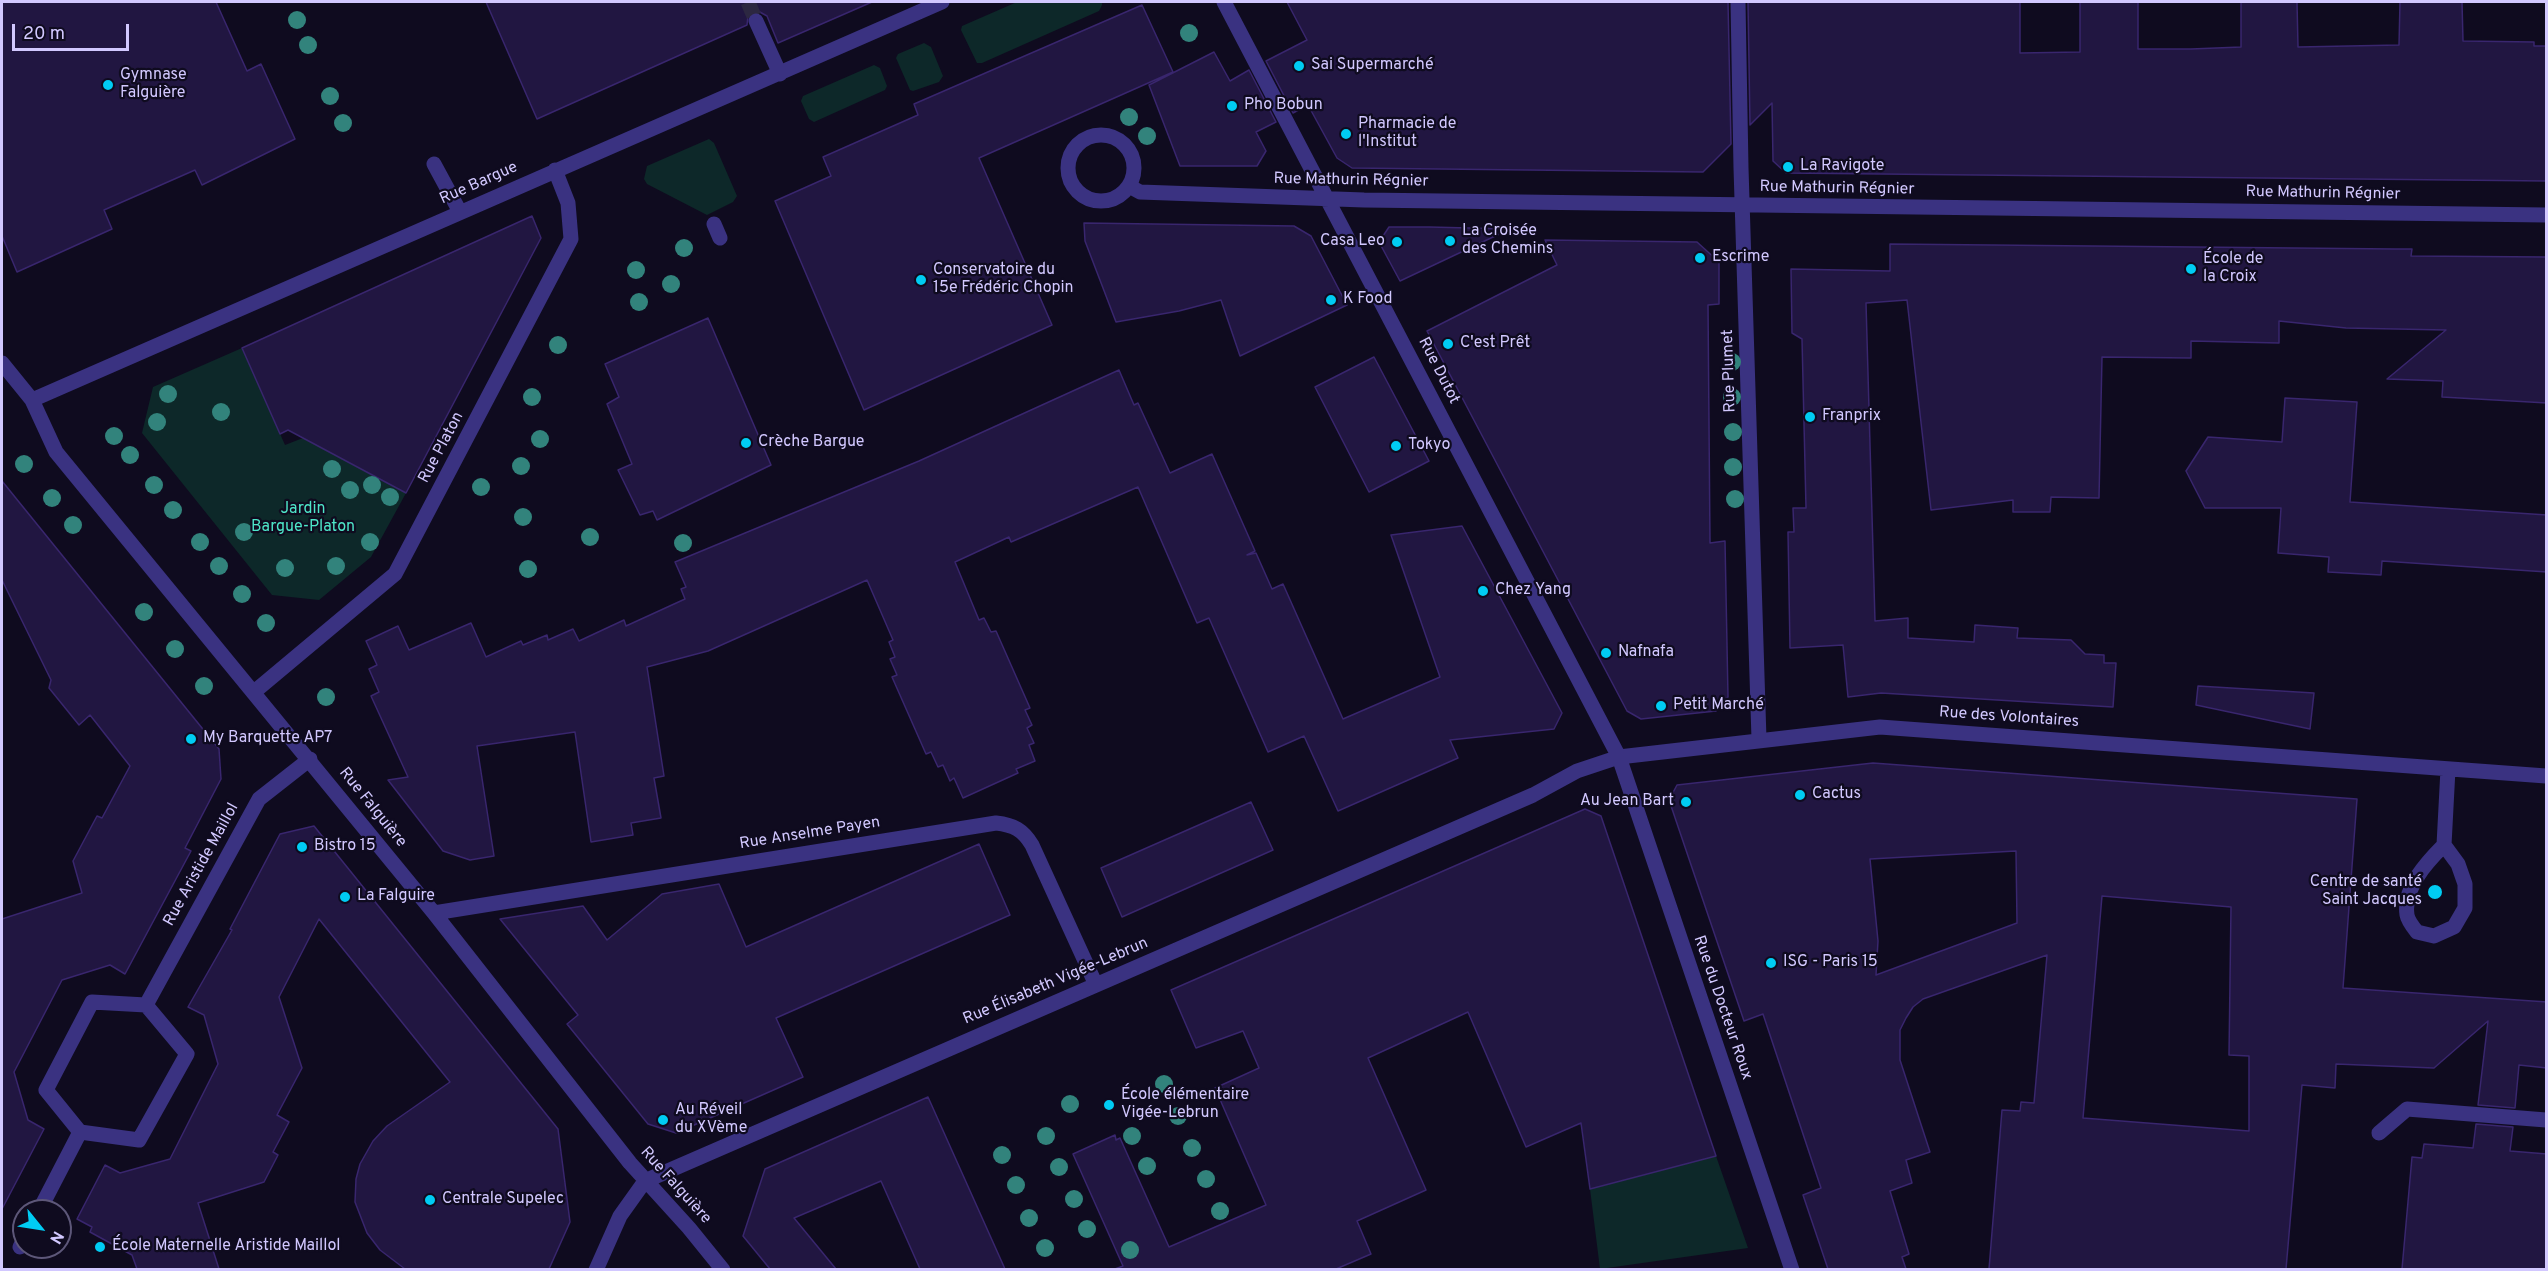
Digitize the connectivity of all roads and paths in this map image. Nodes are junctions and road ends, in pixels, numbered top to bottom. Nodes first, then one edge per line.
1 (942, 2) edge
2 (1224, 2) edge
3 (1738, 2) edge
4 (756, 21) tunnel mouth
5 (780, 74) junction
6 (434, 164) dead end
7 (555, 170) junction
8 (1129, 186) junction
9 (1327, 199) junction
10 (1743, 206) junction
11 (459, 212) junction
12 (2547, 215) edge
13 (714, 224) dead end
14 (720, 238) dead end
15 (2, 363) edge
16 (32, 400) junction
17 (254, 692) junction
18 (1759, 739) junction
19 (1618, 757) junction
20 (310, 759) junction
21 (2448, 769) junction
22 (2547, 776) edge
23 (1482, 817) joint
24 (2444, 844) junction
25 (434, 913) junction
26 (1096, 985) junction
27 (146, 1005) junction
28 (2547, 1120) edge
29 (80, 1132) junction
30 (2379, 1133) dead end
31 (645, 1181) junction
32 (45, 1199) edge
33 (596, 1269) edge
34 (723, 1269) edge
35 (1792, 1269) edge

1 - 5 street, Rue Bargue
2 - 9 street, Rue Dutot
3 - 10 street, Rue Plumet
4 - 5 street
5 - 7 street, Rue Bargue
6 - 11 street
7 - 11 street, Rue Bargue
7 - 17 street, Rue Platon
8 - 8 street
8 - 9 street, Rue Mathurin Régnier
9 - 10 street, Rue Mathurin Régnier
9 - 19 street, Rue Dutot
10 - 12 street, Rue Mathurin Régnier
10 - 18 street, Rue Plumet
11 - 16 street, Rue Bargue
13 - 14 street
15 - 16 street, Rue Falguière
16 - 17 street, Rue Falguière
17 - 20 street, Rue Falguière
18 - 19 street, Rue des Volontaires
18 - 21 street, Rue des Volontaires
19 - 23 street, Rue des Volontaires
19 - 35 street, Rue du Docteur Roux
20 - 25 street, Rue Falguière
20 - 27 street, Rue Aristide Maillol
21 - 22 street, Rue des Volontaires
21 - 24 street
23 - 26 street, Rue Élisabeth Vigée-Lebrun
24 - 24 street
25 - 26 street, Rue Anselme Payen
25 - 31 street, Rue Falguière
26 - 31 street, Rue Élisabeth Vigée-Lebrun
27 - 29 street
27 - 29 street
28 - 30 street
29 - 32 street
31 - 33 street
31 - 34 street, Rue Falguière

